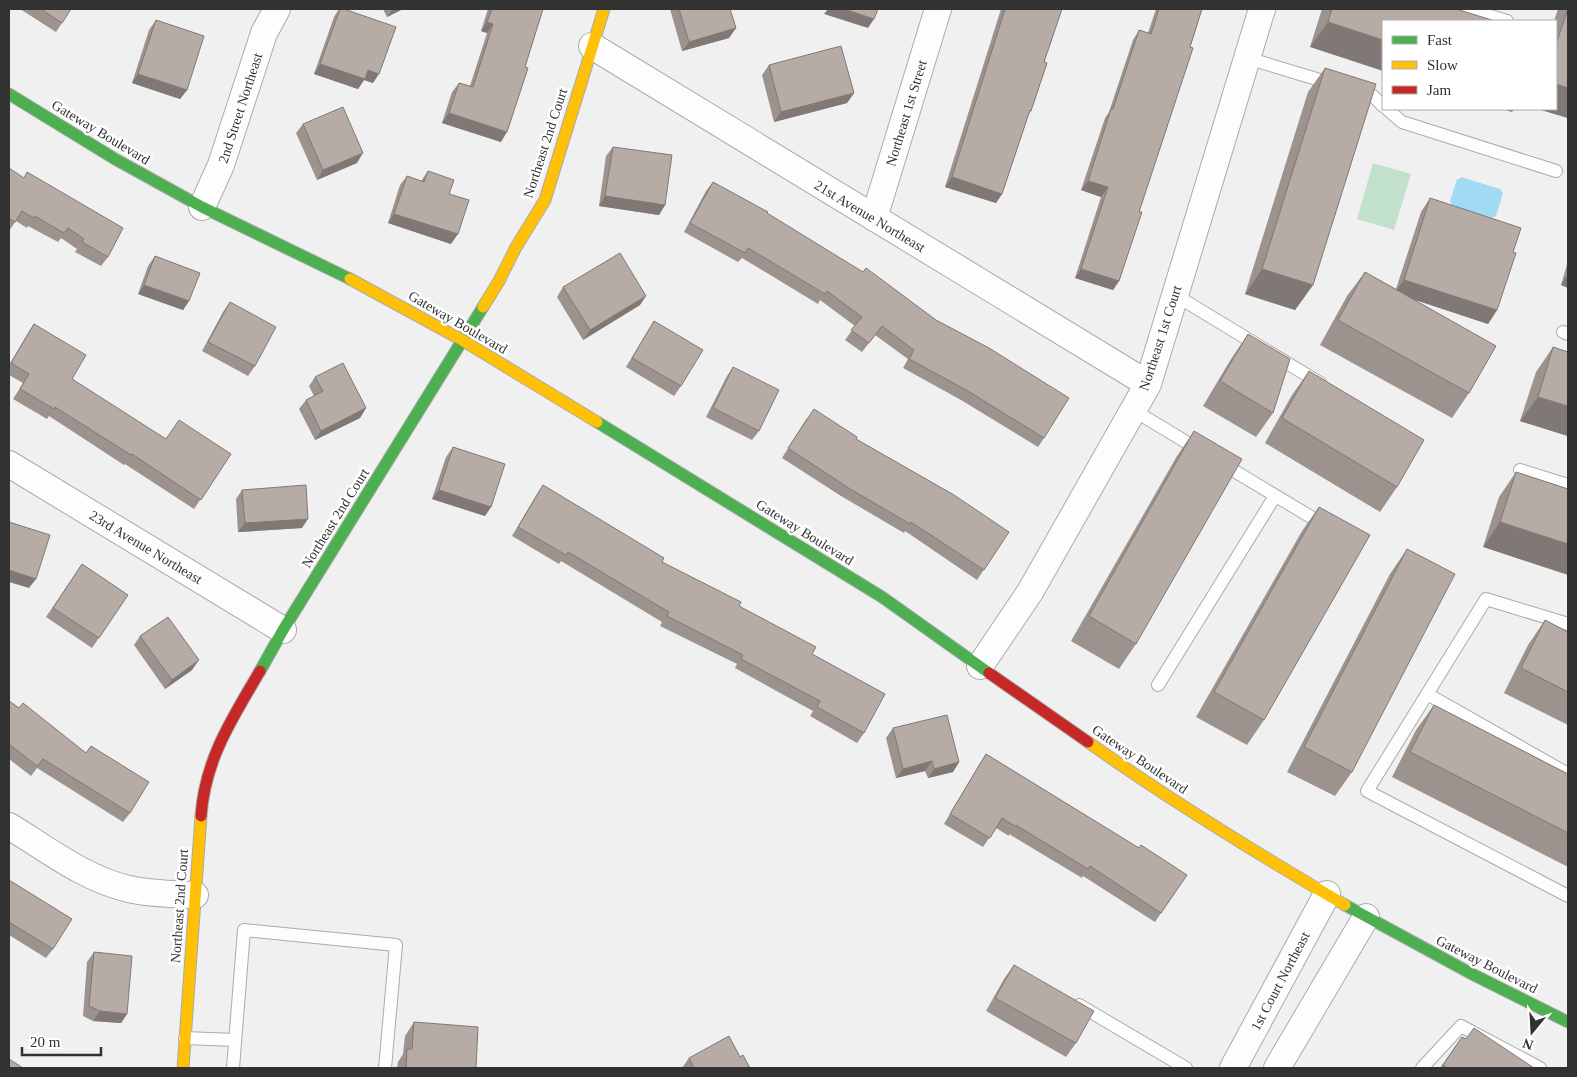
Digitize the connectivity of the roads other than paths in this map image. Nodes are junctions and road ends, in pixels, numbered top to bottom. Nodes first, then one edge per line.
1 (277, 9) edge
2 (604, 9) edge
3 (938, 9) edge
4 (1262, 9) edge
5 (1467, 9) edge
6 (1504, 20) edge
7 (592, 46) junction
8 (1247, 58) junction
9 (9, 94) edge
10 (1382, 105) edge
11 (1388, 110) edge
12 (1556, 171) dead end
13 (202, 207) junction
14 (874, 218) junction
15 (1175, 294) junction
16 (462, 340) junction
17 (1148, 384) junction
18 (1333, 391) edge
19 (1133, 410) junction
20 (9, 464) edge
21 (1520, 470) dead end
22 (1568, 485) edge
23 (1275, 496) junction
24 (1337, 533) edge
25 (1568, 624) edge
26 (284, 630) junction
27 (980, 666) junction
28 (1158, 685) dead end
29 (1427, 694) junction
30 (1568, 774) edge
31 (9, 826) edge
32 (1327, 894) junction
33 (195, 895) junction
34 (1568, 896) edge
35 (1366, 917) junction
36 (1072, 1001) edge
37 (1568, 1022) edge
38 (185, 1038) junction
39 (235, 1040) junction
40 (183, 1068) edge
41 (233, 1068) edge
42 (385, 1068) edge
43 (1186, 1068) edge
44 (1233, 1068) edge
45 (1277, 1068) edge
46 (1422, 1068) edge
47 (1540, 1068) edge

1 - 13 street, 2nd Street Northeast
2 - 7 main road, Northeast 2nd Court
3 - 14 street, Northeast 1st Street
4 - 8 street, Northeast 1st Court
5 - 6 lane
7 - 14 street, 21st Avenue Northeast
7 - 16 main road, Northeast 2nd Court
8 - 10 lane
8 - 15 street, Northeast 1st Court
9 - 13 main road, Gateway Boulevard
11 - 12 lane
13 - 16 main road, Gateway Boulevard
14 - 17 street, 21st Avenue Northeast
15 - 17 street, Northeast 1st Court
15 - 18 lane
16 - 26 main road, Northeast 2nd Court
16 - 27 main road, Gateway Boulevard
17 - 19 street, Northeast 1st Court
19 - 23 lane
19 - 27 street, Northeast 1st Court
20 - 26 street, 23rd Avenue Northeast
21 - 22 lane
23 - 24 lane
23 - 28 lane
25 - 29 lane
26 - 33 main road, Northeast 2nd Court
27 - 32 main road, Gateway Boulevard
29 - 30 lane
29 - 34 lane
31 - 33 street
32 - 35 main road, Gateway Boulevard
32 - 44 street, 1st Court Northeast
33 - 38 main road, Northeast 2nd Court
35 - 37 main road, Gateway Boulevard
35 - 45 street
36 - 43 lane
38 - 39 lane
38 - 40 main road, Northeast 2nd Court
39 - 41 lane
39 - 42 lane
46 - 47 lane

